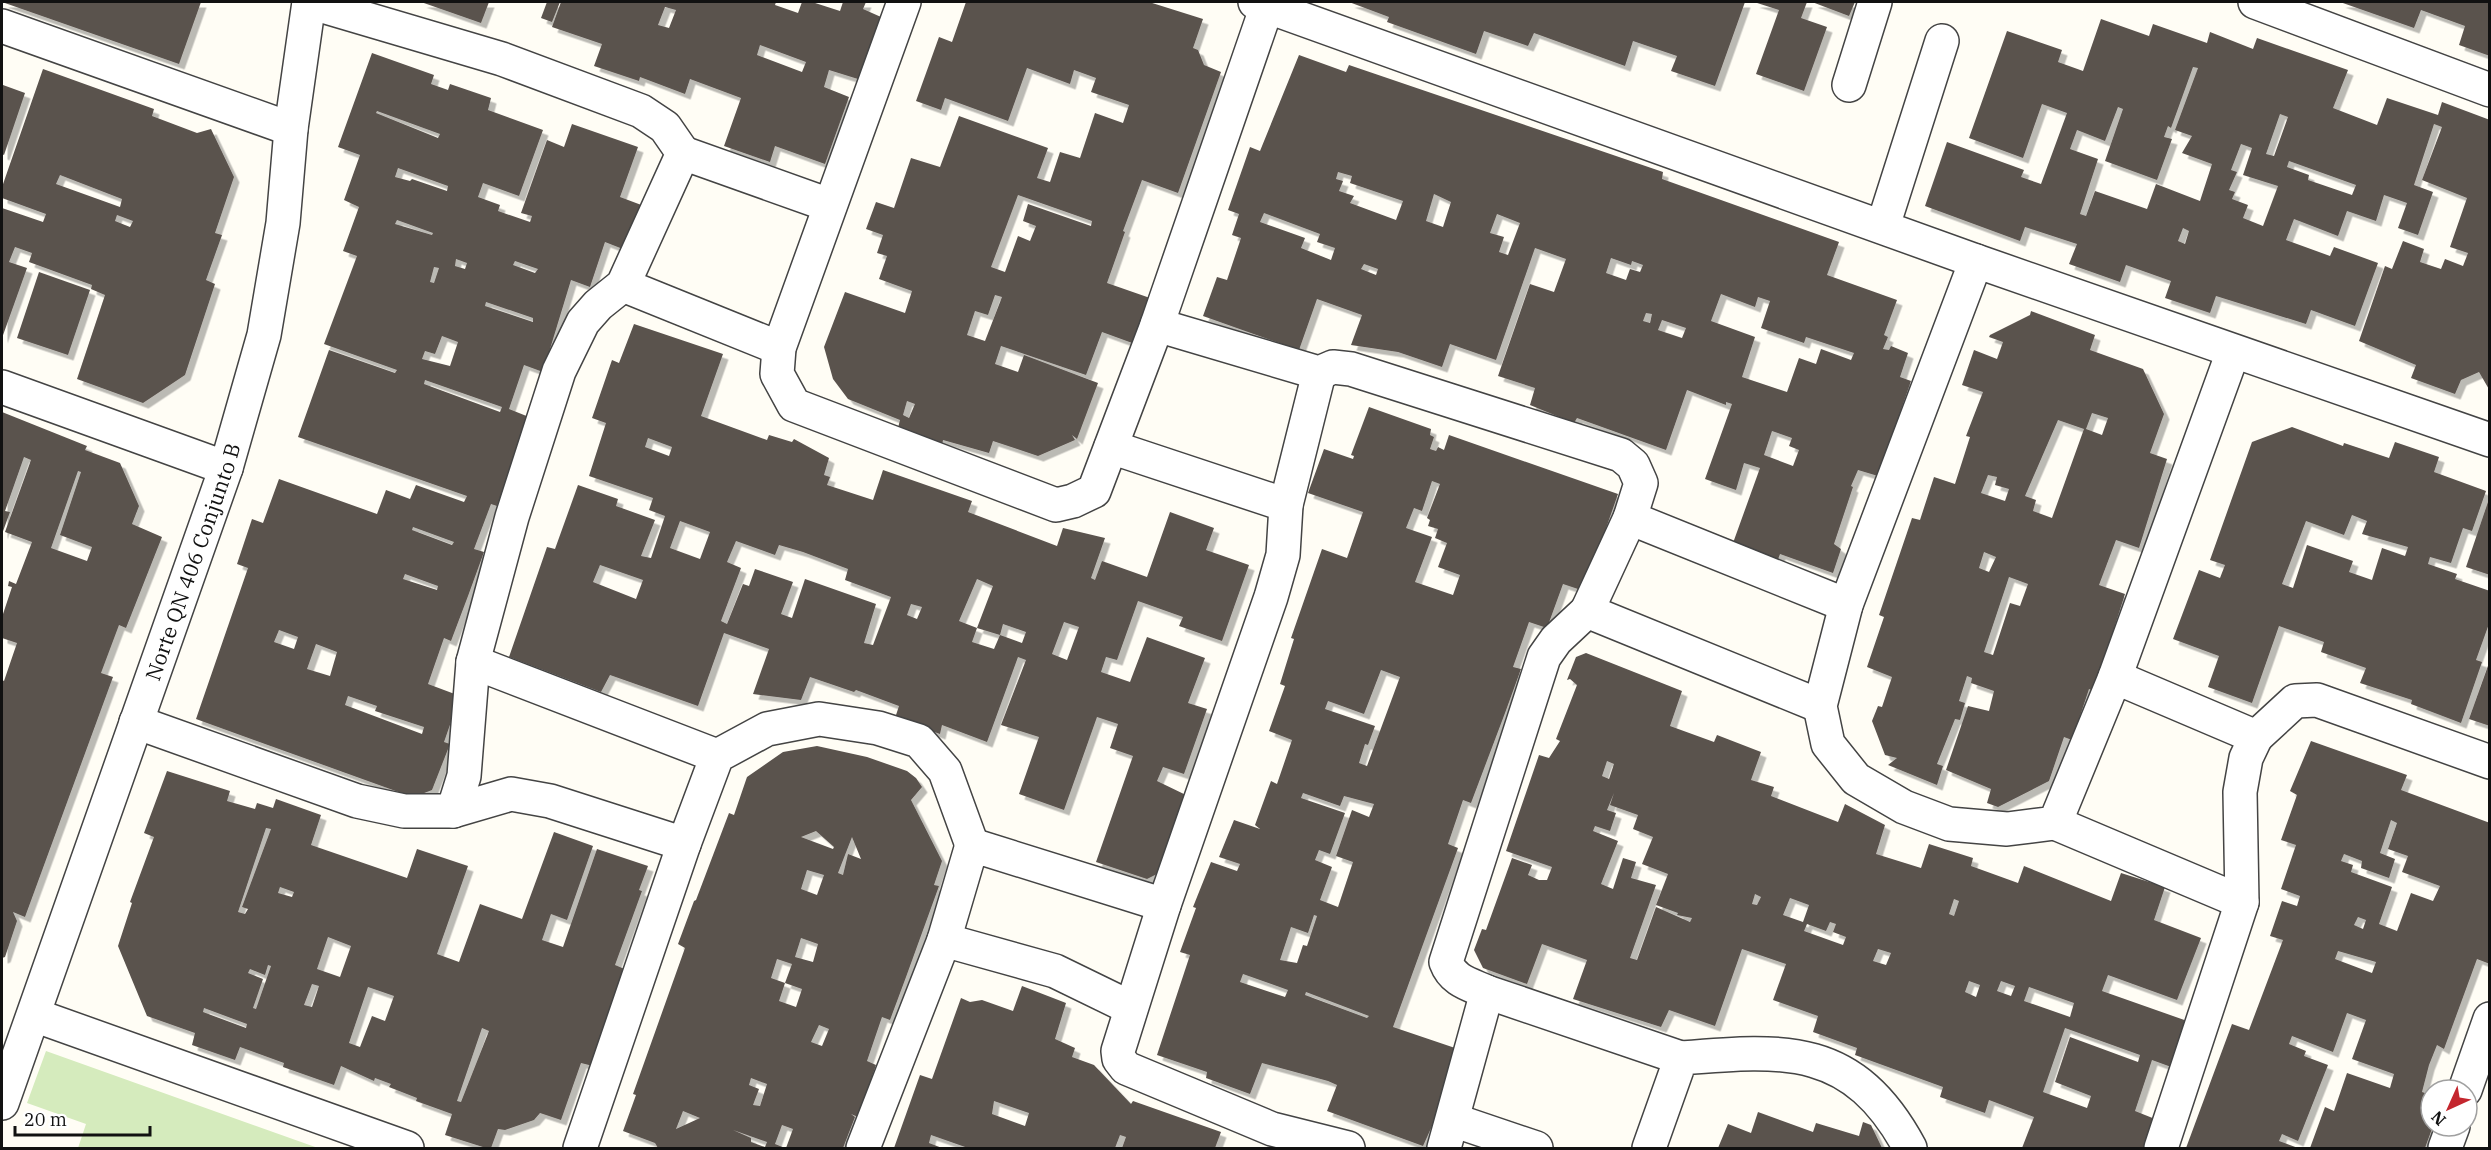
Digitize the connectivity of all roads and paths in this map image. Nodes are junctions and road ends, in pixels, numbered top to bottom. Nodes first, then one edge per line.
1 (309, 2) edge
2 (904, 2) edge
3 (1875, 2) edge
4 (2255, 2) edge
5 (1261, 4) edge
6 (2, 26) edge
7 (1942, 41) dead end
8 (1849, 86) dead end
9 (2490, 90) edge
10 (291, 129) junction
11 (683, 153) junction
12 (829, 205) junction
13 (1883, 226) junction
14 (1976, 261) junction
15 (623, 285) junction
16 (1156, 325) junction
17 (779, 348) junction
18 (2233, 352) junction
19 (1318, 373) junction
20 (2, 387) edge
21 (2490, 440) edge
22 (1111, 447) junction
23 (226, 468) junction
24 (1286, 505) junction
25 (1630, 518) junction
26 (1846, 605) junction
27 (1587, 612) junction
28 (473, 663) junction
29 (2115, 677) junction
30 (1820, 706) junction
31 (136, 722) junction
32 (2256, 737) junction
33 (717, 756) junction
34 (2490, 762) edge
35 (453, 811) junction
36 (2055, 824) junction
37 (684, 844) junction
38 (972, 845) junction
39 (2242, 902) junction
40 (1164, 905) junction
41 (944, 940) junction
42 (1487, 992) junction
43 (1131, 1008) junction
44 (33, 1015) junction
45 (2490, 1019) edge
46 (1681, 1058) junction
47 (2469, 1078) edge
48 (2, 1103) edge
49 (1449, 1134) edge
50 (407, 1149) edge
51 (580, 1149) edge
52 (863, 1149) edge
53 (1348, 1149) edge
54 (1536, 1149) edge
55 (1649, 1149) edge
56 (1910, 1149) edge
57 (2161, 1149) edge

1 - 10 street, Norte QN 406 Conjunto B
1 - 11 street
2 - 12 street
3 - 8 street
4 - 9 street
5 - 13 street
5 - 16 street
6 - 10 street
7 - 13 street
10 - 23 street, Norte QN 406 Conjunto B
11 - 12 street
11 - 15 street
12 - 17 street
13 - 14 street
14 - 18 street
14 - 26 street
15 - 17 street
15 - 28 street
16 - 19 street
16 - 22 street
17 - 22 street
18 - 21 street
18 - 29 street
19 - 24 street
19 - 25 street
20 - 23 street
22 - 24 street
23 - 31 street, Norte QN 406 Conjunto B
24 - 40 street
25 - 26 street
25 - 27 street
26 - 30 street
27 - 30 street
27 - 42 street
28 - 33 street
28 - 35 street
29 - 32 street
29 - 36 street
30 - 36 street
31 - 35 street
31 - 44 street, Norte QN 406 Conjunto B
32 - 34 street
32 - 39 street
33 - 37 street
33 - 38 street
35 - 37 street
36 - 39 street
37 - 51 street
38 - 40 street
38 - 41 street
39 - 57 street
40 - 43 street
41 - 43 street
41 - 52 street
42 - 46 street
42 - 49 street
43 - 53 street
44 - 48 street, Norte QN 406 Conjunto B
44 - 50 street
45 - 47 street
46 - 55 street
46 - 56 street
49 - 54 street

